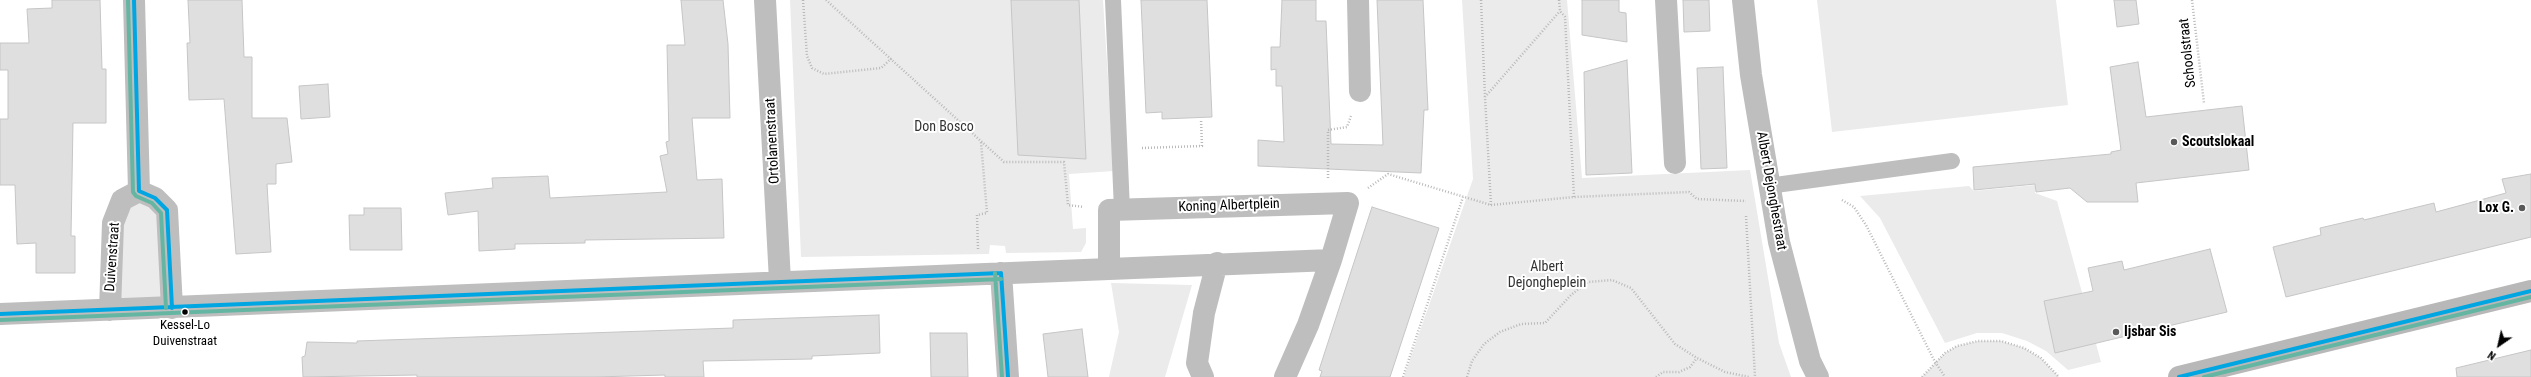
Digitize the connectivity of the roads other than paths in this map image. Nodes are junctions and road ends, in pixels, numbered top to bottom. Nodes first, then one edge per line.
1 (134, 0) edge
2 (765, 0) edge
3 (1112, 0) edge
4 (1358, 0) edge
5 (1666, 0) edge
6 (1743, 0) edge
7 (1360, 91) road end
8 (1952, 161) dead end
9 (1675, 163) dead end
10 (139, 191) junction
11 (1769, 192) junction
12 (1115, 210) junction
13 (1331, 260) junction
14 (1217, 263) junction
15 (1109, 268) junction
16 (1001, 273) junction
17 (780, 281) junction
18 (2531, 290) edge
19 (172, 308) junction
20 (110, 310) junction
21 (0, 314) edge
22 (1008, 377) edge
23 (1203, 377) edge
24 (1285, 377) edge
25 (1818, 377) edge
26 (2179, 377) edge

1 - 10 street
2 - 17 street, Ortolanenstraat
3 - 12 lane
4 - 7 street
5 - 9 street
6 - 11 street, Albert Dejonghestraat
8 - 11 lane
10 - 19 street
10 - 20 street, Duivenstraat
11 - 25 street, Albert Dejonghestraat
12 - 13 street, Koning Albertplein
12 - 15 street
13 - 14 street
13 - 24 street
14 - 15 street
14 - 23 street
15 - 16 street
16 - 17 street
16 - 22 street
17 - 19 street
18 - 26 street
19 - 20 street
20 - 21 street

